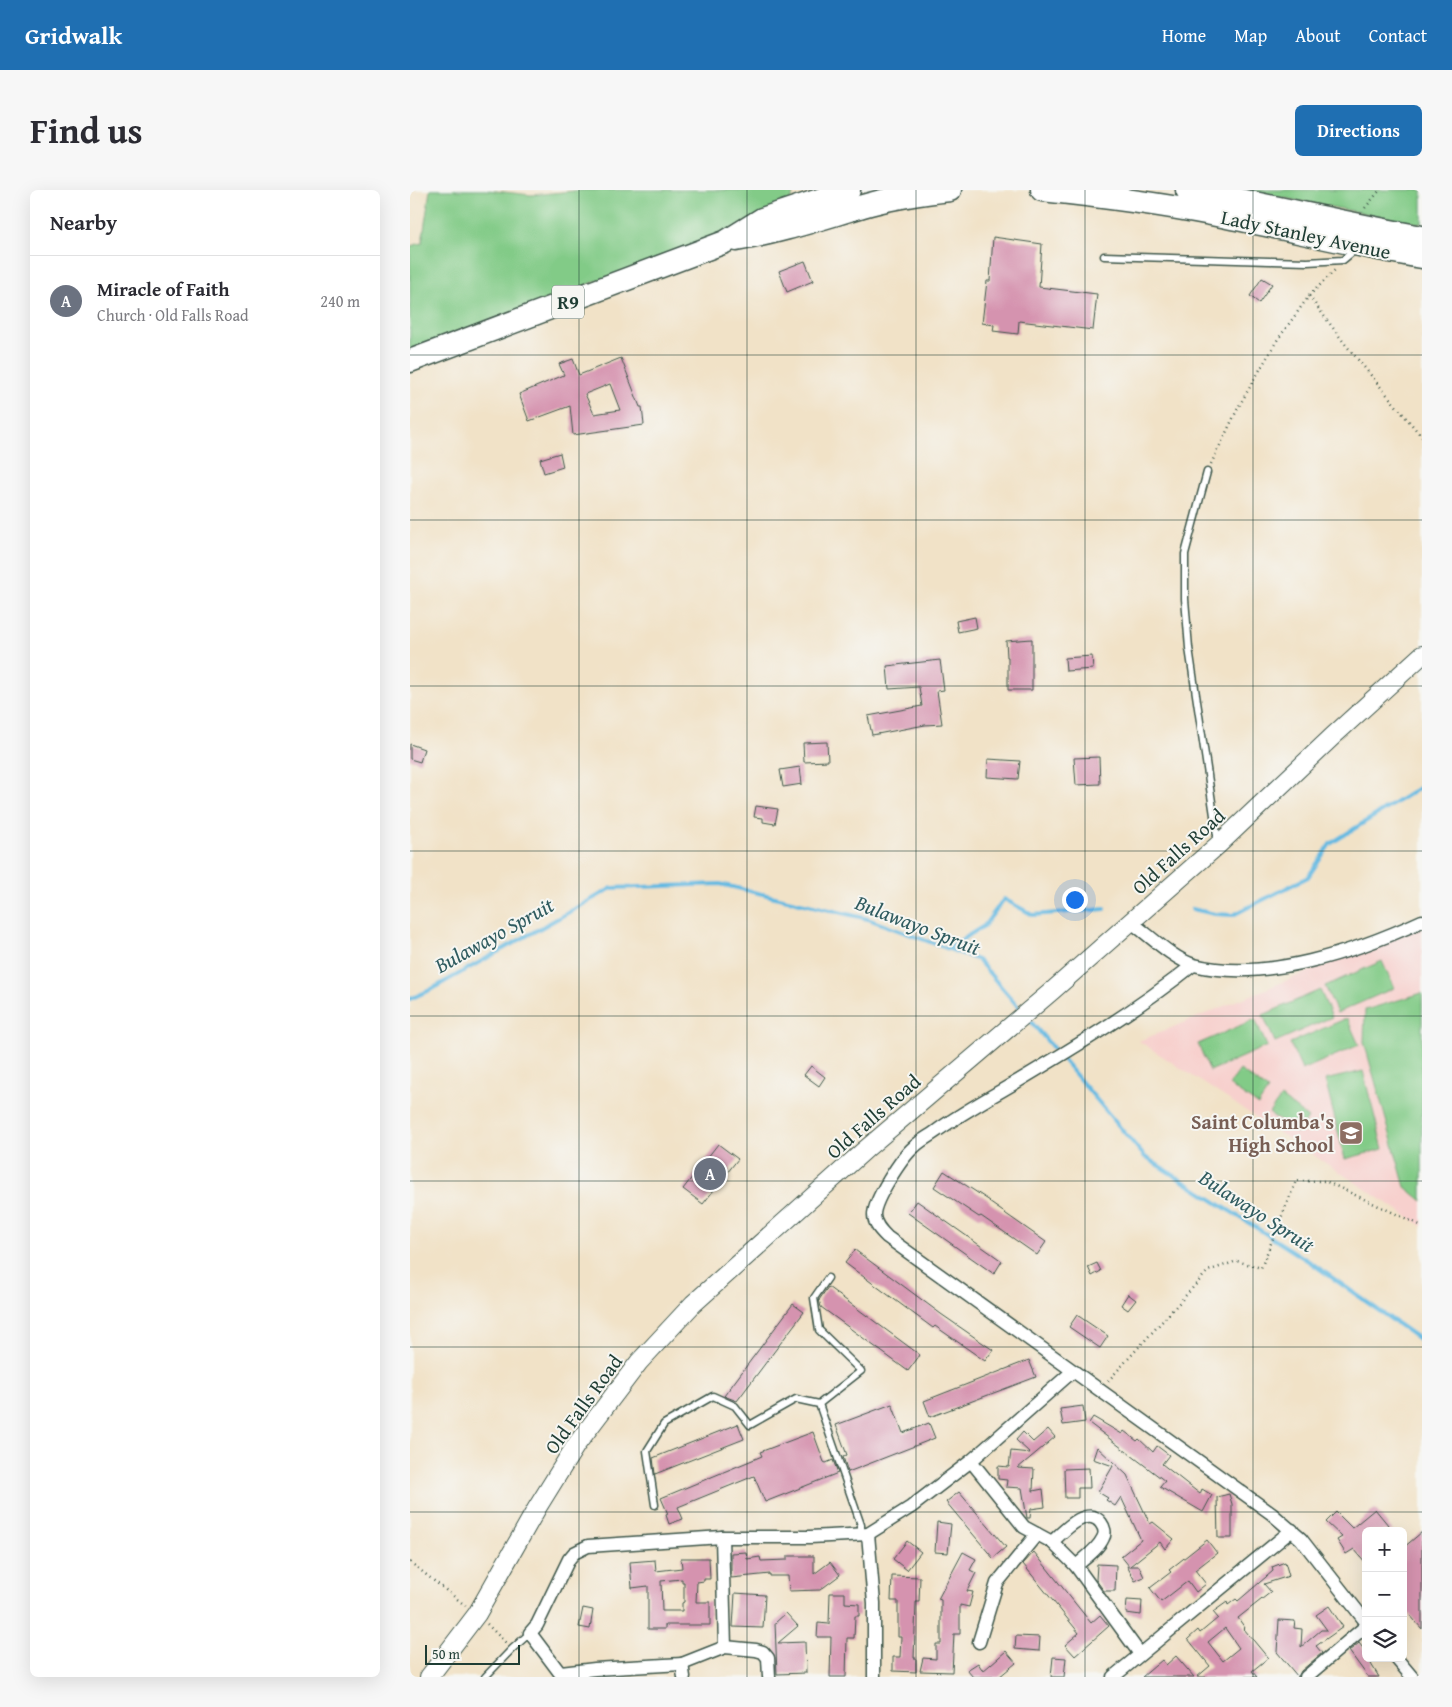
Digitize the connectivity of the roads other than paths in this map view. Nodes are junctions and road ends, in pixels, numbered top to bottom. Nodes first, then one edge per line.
1 (849, 190) edge
2 (950, 190) edge
3 (1042, 190) edge
4 (1187, 190) edge
5 (805, 206) junction
6 (1422, 237) edge
7 (1361, 245) junction
8 (1104, 256) dead end
9 (1422, 257) edge
10 (410, 361) edge
11 (1207, 472) road end
12 (1422, 655) edge
13 (1218, 845) junction
14 (1131, 922) junction
15 (1422, 922) edge
16 (1193, 964) junction
17 (828, 1278) dead end
18 (1073, 1371) junction
19 (819, 1404) junction
20 (971, 1461) junction
21 (655, 1505) dead end
22 (1292, 1530) junction
23 (864, 1534) junction
24 (1037, 1534) junction
25 (722, 1538) junction
26 (1052, 1542) junction
27 (1076, 1566) junction
28 (1362, 1617) edge
29 (1362, 1629) edge
30 (530, 1633) junction
31 (979, 1642) dead end
32 (725, 1648) junction
33 (1140, 1654) junction
34 (1399, 1662) edge
35 (682, 1664) junction
36 (562, 1675) edge
37 (429, 1677) edge
38 (485, 1677) edge
39 (684, 1677) edge
40 (769, 1677) edge
41 (874, 1677) edge
42 (1112, 1677) edge
43 (1306, 1677) edge
44 (1412, 1677) edge

1 - 5 highway, R9
2 - 5 highway, R9
3 - 7 highway, Lady Stanley Avenue
4 - 6 highway, Lady Stanley Avenue
5 - 10 highway, R9
7 - 8 lane
7 - 9 highway, Lady Stanley Avenue
11 - 13 lane
12 - 13 street, Old Falls Road
13 - 14 street, Old Falls Road
14 - 16 street
14 - 37 street, Old Falls Road
15 - 16 street
16 - 18 street
17 - 19 lane
18 - 20 street
18 - 22 street
19 - 21 lane
19 - 23 lane
20 - 23 street
20 - 24 street
22 - 28 street
22 - 33 street
23 - 25 street
23 - 41 street
24 - 26 street
24 - 31 street
25 - 30 street
25 - 32 street
26 - 27 street
26 - 27 street
27 - 33 street
29 - 43 street
30 - 36 street
30 - 38 lane
32 - 35 street
32 - 40 street
33 - 42 street
34 - 44 street
35 - 36 street
35 - 39 street

